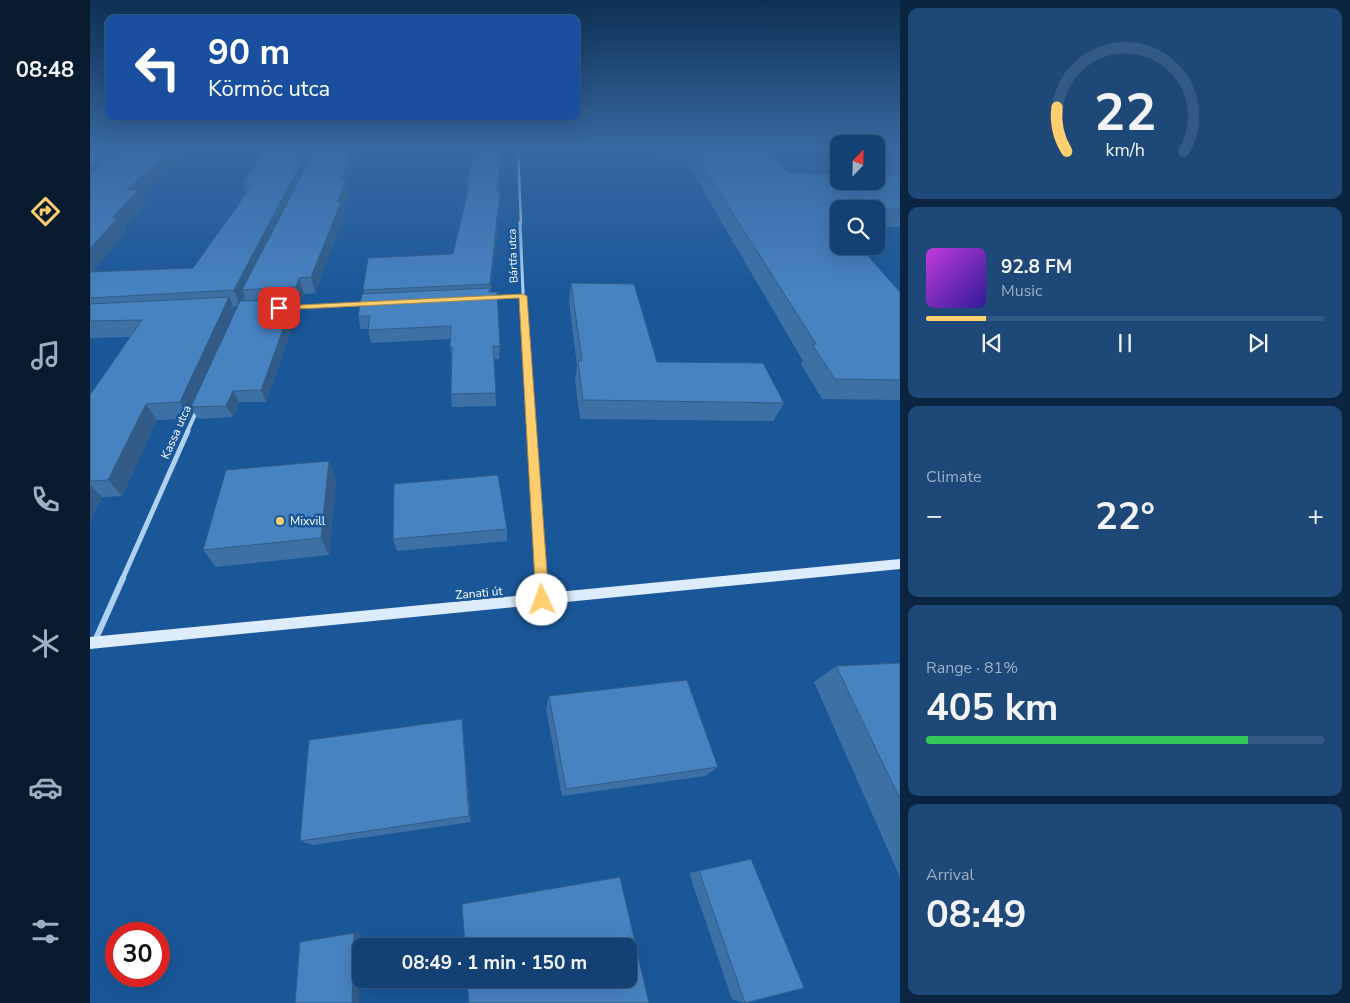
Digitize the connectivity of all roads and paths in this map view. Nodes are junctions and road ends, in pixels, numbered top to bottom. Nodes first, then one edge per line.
1 (520, 196) edge
2 (523, 296) junction
3 (484, 298) edge
4 (368, 304) edge
5 (281, 308) edge
6 (202, 398) edge
7 (900, 564) edge
8 (542, 600) junction
9 (92, 643) edge

1 - 2 street, Bártfa utca
2 - 3 street
2 - 8 street, Bártfa utca
4 - 5 street
6 - 9 street, Kassa utca
7 - 8 street, Zanati út
8 - 9 street, Zanati út

